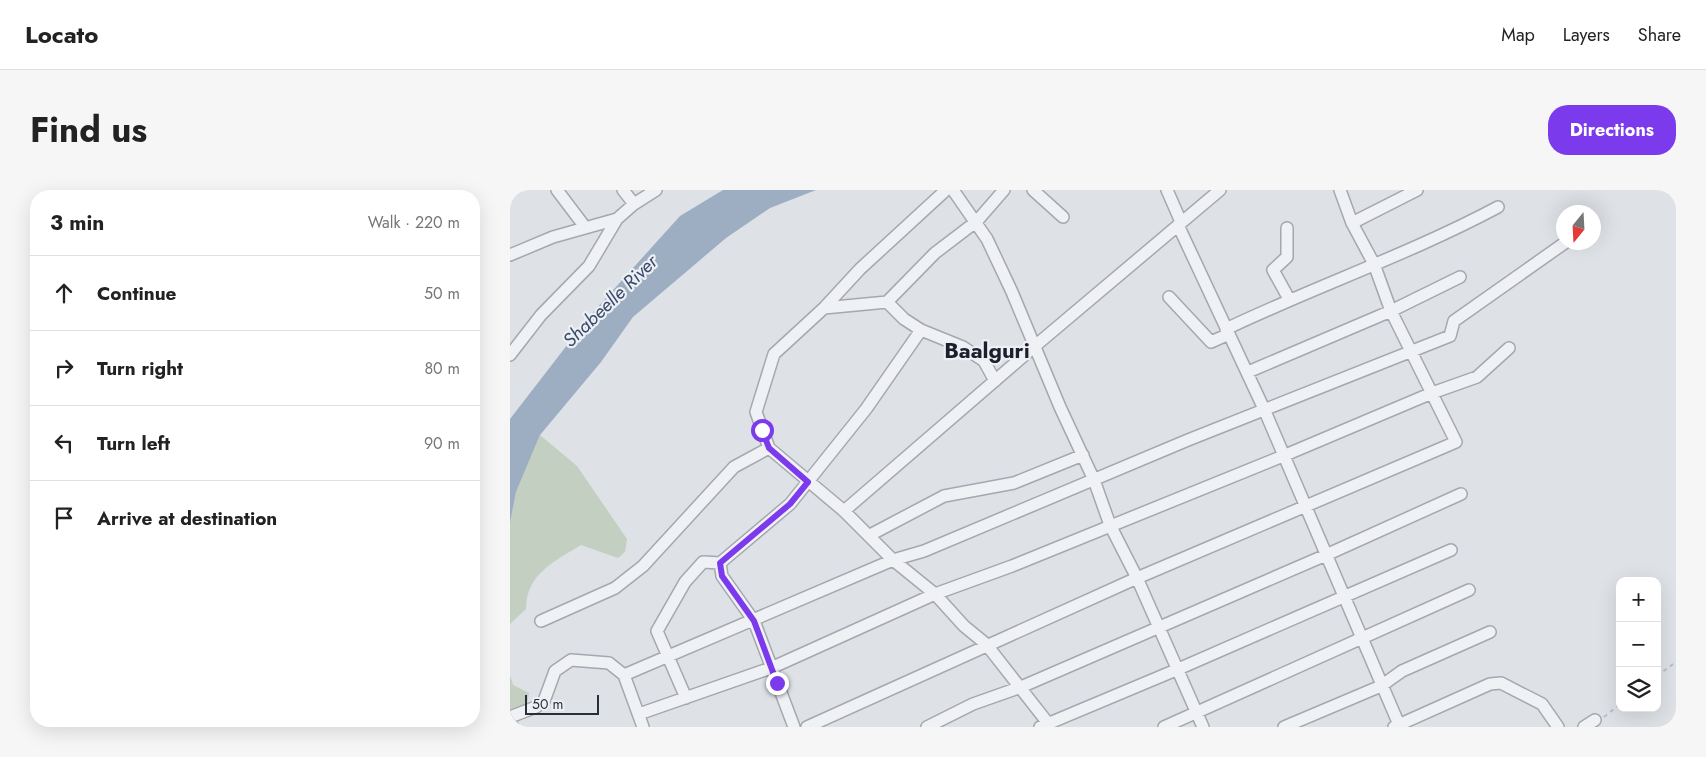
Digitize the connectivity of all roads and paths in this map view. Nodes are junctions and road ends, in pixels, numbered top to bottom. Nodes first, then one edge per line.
1 (557, 190) edge
2 (623, 190) edge
3 (656, 190) edge
4 (946, 190) edge
5 (953, 190) edge
6 (1004, 190) edge
7 (1033, 190) edge
8 (1167, 190) edge
9 (1220, 190) edge
10 (1340, 190) edge
11 (1417, 190) edge
12 (634, 204) junction
13 (1498, 207) dead end
14 (1063, 217) dead end
15 (617, 219) junction
16 (976, 222) junction
17 (1352, 222) junction
18 (1180, 223) junction
19 (585, 227) junction
20 (1287, 228) dead end
21 (1556, 249) edge
22 (510, 255) edge
23 (1374, 264) junction
24 (1460, 277) dead end
25 (1169, 297) dead end
26 (1289, 299) junction
27 (887, 302) junction
28 (824, 308) junction
29 (1391, 311) junction
30 (921, 330) junction
31 (1227, 331) junction
32 (1034, 346) junction
33 (1509, 348) dead end
34 (1412, 351) junction
35 (510, 355) edge
36 (1248, 372) junction
37 (995, 381) junction
38 (1432, 393) junction
39 (1264, 409) junction
40 (769, 448) junction
41 (1083, 455) junction
42 (1283, 456) junction
43 (1094, 480) junction
44 (808, 482) junction
45 (1461, 494) dead end
46 (1305, 507) junction
47 (844, 511) junction
48 (1110, 525) junction
49 (870, 535) junction
50 (1451, 550) dead end
51 (1326, 555) junction
52 (893, 560) junction
53 (720, 563) junction
54 (1137, 578) junction
55 (1469, 590) dead end
56 (935, 594) junction
57 (1345, 596) junction
58 (754, 621) junction
59 (541, 622) dead end
60 (1158, 627) junction
61 (1490, 632) dead end
62 (1362, 640) junction
63 (986, 644) junction
64 (667, 655) junction
65 (1676, 662) edge
66 (771, 668) junction
67 (1176, 670) junction
68 (1661, 673) edge
69 (624, 675) junction
70 (1382, 686) junction
71 (1021, 687) junction
72 (686, 698) junction
73 (1616, 707) edge
74 (1197, 712) junction
75 (639, 714) junction
76 (510, 717) edge
77 (1595, 720) joint
78 (510, 723) edge
79 (1047, 726) edge
80 (1398, 726) edge
81 (514, 727) edge
82 (643, 727) edge
83 (794, 727) edge
84 (807, 727) edge
85 (927, 727) edge
86 (1164, 727) edge
87 (1203, 727) edge
88 (1284, 727) edge
89 (1558, 727) edge
90 (1584, 727) edge

1 - 19 street
2 - 12 street
3 - 12 street
4 - 28 street
5 - 16 street
6 - 16 street
7 - 14 street
8 - 18 street
9 - 18 street
10 - 17 street
11 - 17 street
12 - 15 street
13 - 23 street
15 - 19 street
15 - 35 street
16 - 27 street
16 - 32 street
17 - 23 street
18 - 31 street
18 - 32 street
19 - 22 street
20 - 26 street
21 - 34 street
23 - 26 street
23 - 29 street
24 - 29 street
25 - 31 street
26 - 31 street
27 - 28 street
27 - 30 street
28 - 40 street
29 - 34 street
29 - 36 street
30 - 37 street
30 - 44 street
31 - 36 street
32 - 37 street
32 - 41 street
33 - 38 street
34 - 38 street
34 - 39 street
36 - 39 street
37 - 47 street
38 - 42 street
38 - 46 street
39 - 42 street
39 - 43 street
40 - 44 street
40 - 59 street
41 - 43 street
41 - 49 street
42 - 46 street
42 - 48 street
43 - 48 street
43 - 52 street
44 - 47 street
44 - 53 street
45 - 51 street
46 - 51 street
46 - 54 street
47 - 49 street
48 - 54 street
48 - 56 street
49 - 52 street
50 - 57 street
51 - 57 street
51 - 60 street
52 - 56 street
52 - 58 street
53 - 58 street
53 - 64 street
54 - 60 street
54 - 63 street
55 - 62 street
56 - 63 street
56 - 66 street
57 - 62 street
57 - 67 street
58 - 64 street
58 - 66 street
60 - 67 street
60 - 71 street
61 - 70 street
62 - 70 street
62 - 74 street
63 - 71 street
63 - 84 street
64 - 69 street
64 - 72 street
65 - 68 path
66 - 72 street
66 - 83 street
67 - 74 street
67 - 79 street
69 - 75 street
69 - 76 street
70 - 80 street
70 - 88 street
71 - 79 street
71 - 85 street
72 - 75 street
73 - 77 path
74 - 86 street
74 - 87 street
75 - 82 street
77 - 90 street
78 - 81 street
80 - 89 street

